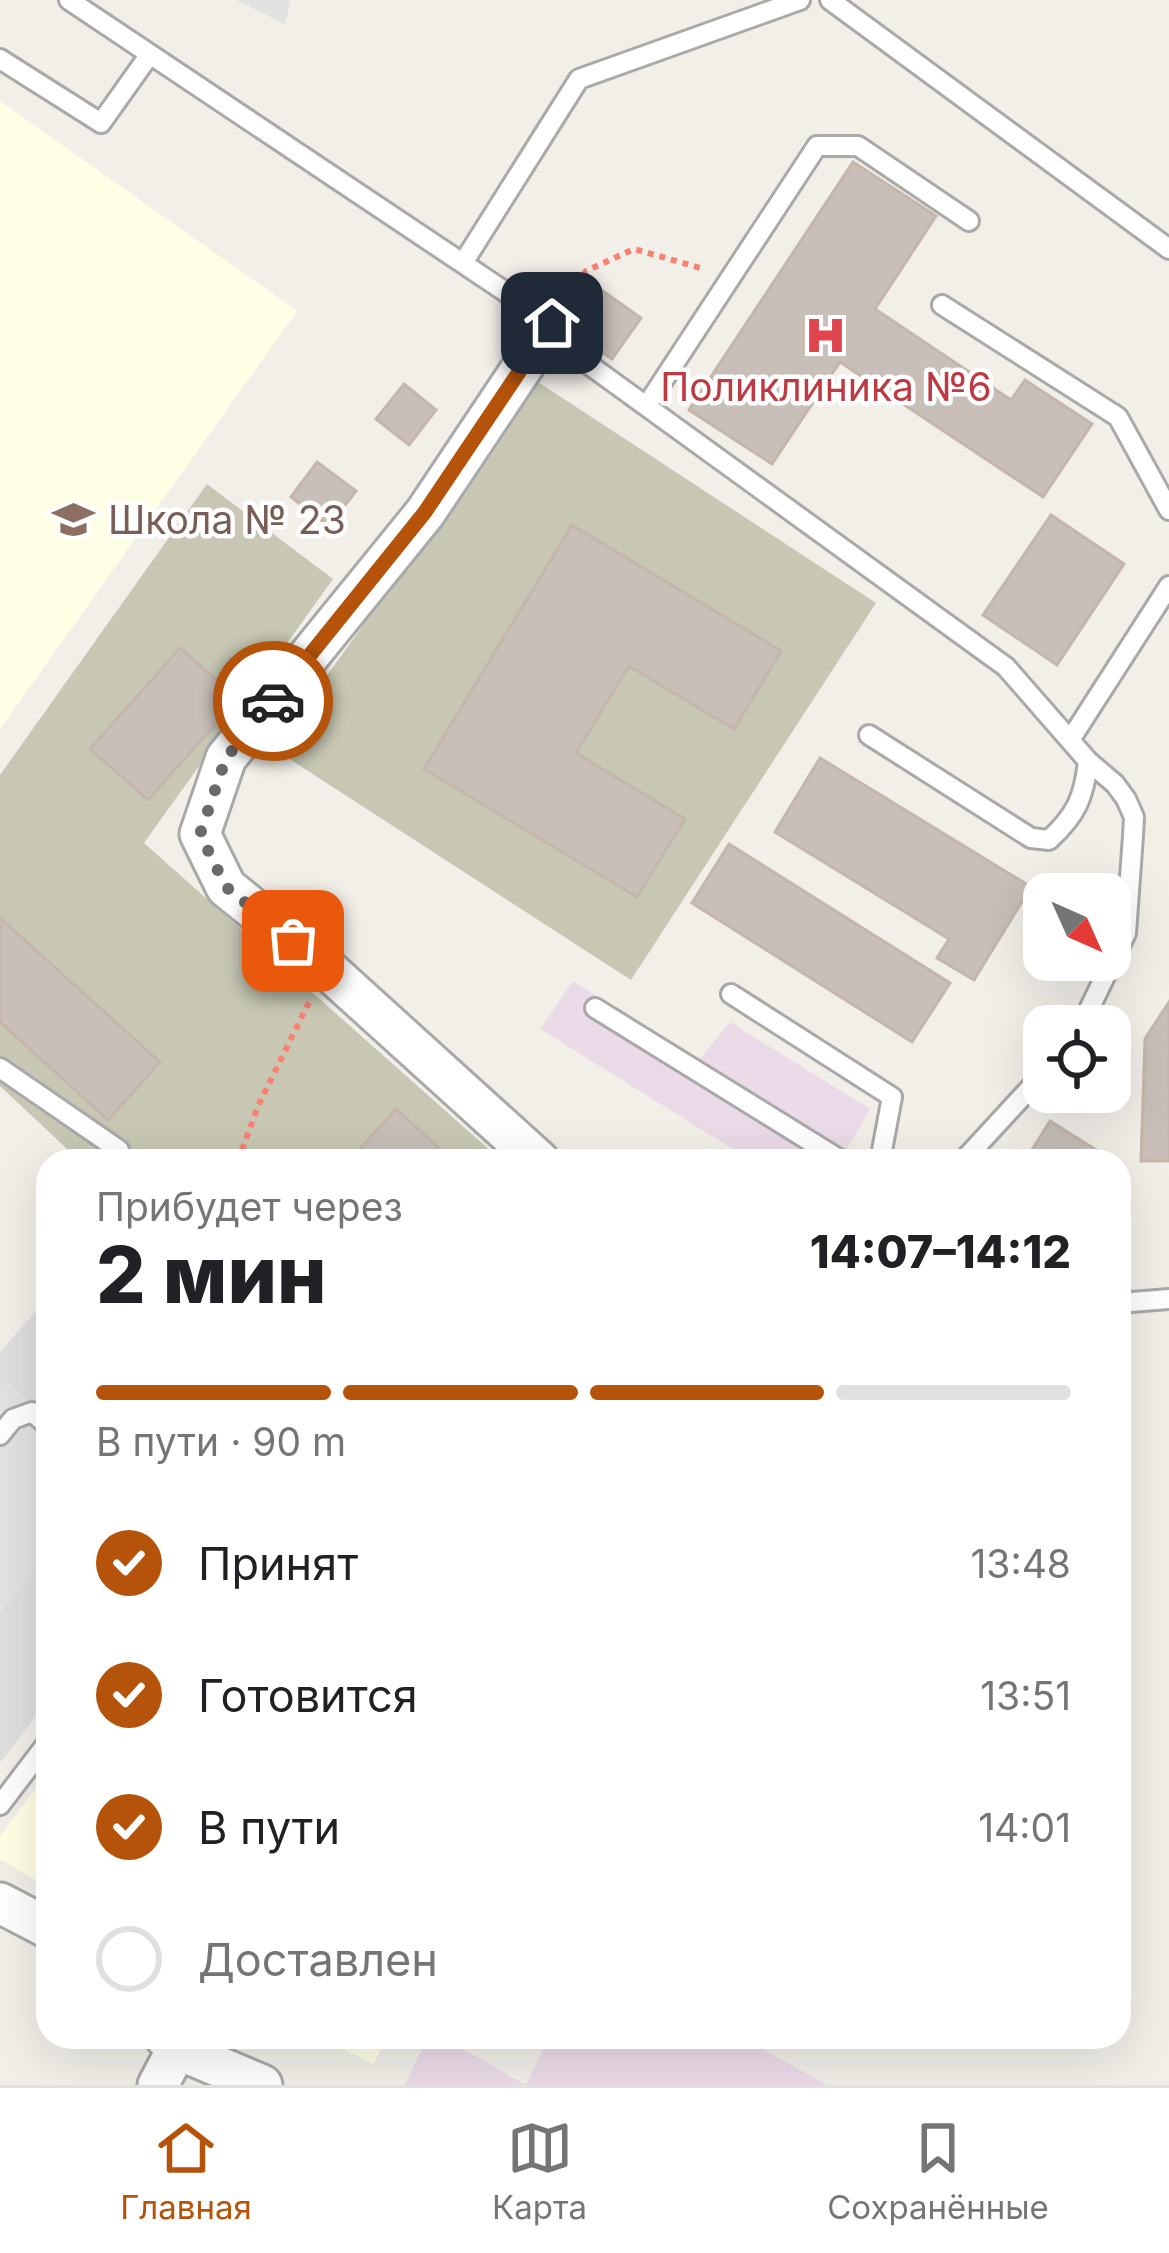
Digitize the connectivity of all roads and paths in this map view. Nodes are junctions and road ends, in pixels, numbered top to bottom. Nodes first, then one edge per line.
1 (69, 0) edge
2 (800, 0) edge
3 (830, 0) edge
4 (150, 54) junction
5 (0, 58) edge
6 (969, 221) dead end
7 (1169, 249) edge
8 (463, 263) junction
9 (730, 277) junction
10 (942, 305) dead end
11 (552, 323) junction
12 (646, 405) junction
13 (1169, 510) edge
14 (1169, 586) edge
15 (868, 735) dead end
16 (1070, 740) junction
17 (1088, 761) junction
18 (326, 968) junction
19 (730, 994) dead end
20 (1091, 1005) edge
21 (596, 1009) dead end
22 (0, 1068) edge
23 (1023, 1096) edge
24 (117, 1149) edge
25 (243, 1149) edge
26 (525, 1149) edge
27 (823, 1149) edge
28 (882, 1149) edge
29 (975, 1149) edge
30 (1169, 1299) edge
31 (1131, 1302) edge
32 (36, 1416) edge
33 (0, 1435) edge
34 (36, 1758) edge
35 (0, 1805) edge
36 (0, 1904) edge
37 (36, 1922) edge
38 (172, 2049) edge
39 (191, 2049) edge
40 (158, 2085) edge
41 (262, 2085) edge

1 - 4 lane
2 - 8 lane
3 - 7 lane
4 - 5 lane
4 - 8 lane
6 - 9 lane
8 - 11 lane
9 - 11 path
9 - 12 lane
10 - 13 lane
11 - 12 lane
11 - 18 street
12 - 16 lane
14 - 16 lane
15 - 17 lane
16 - 17 lane
17 - 20 lane
18 - 25 path
18 - 26 street
19 - 28 lane
21 - 27 lane
22 - 24 lane
23 - 29 lane
30 - 31 lane
32 - 33 lane
34 - 35 lane
36 - 37 street
38 - 40 street
39 - 41 street

